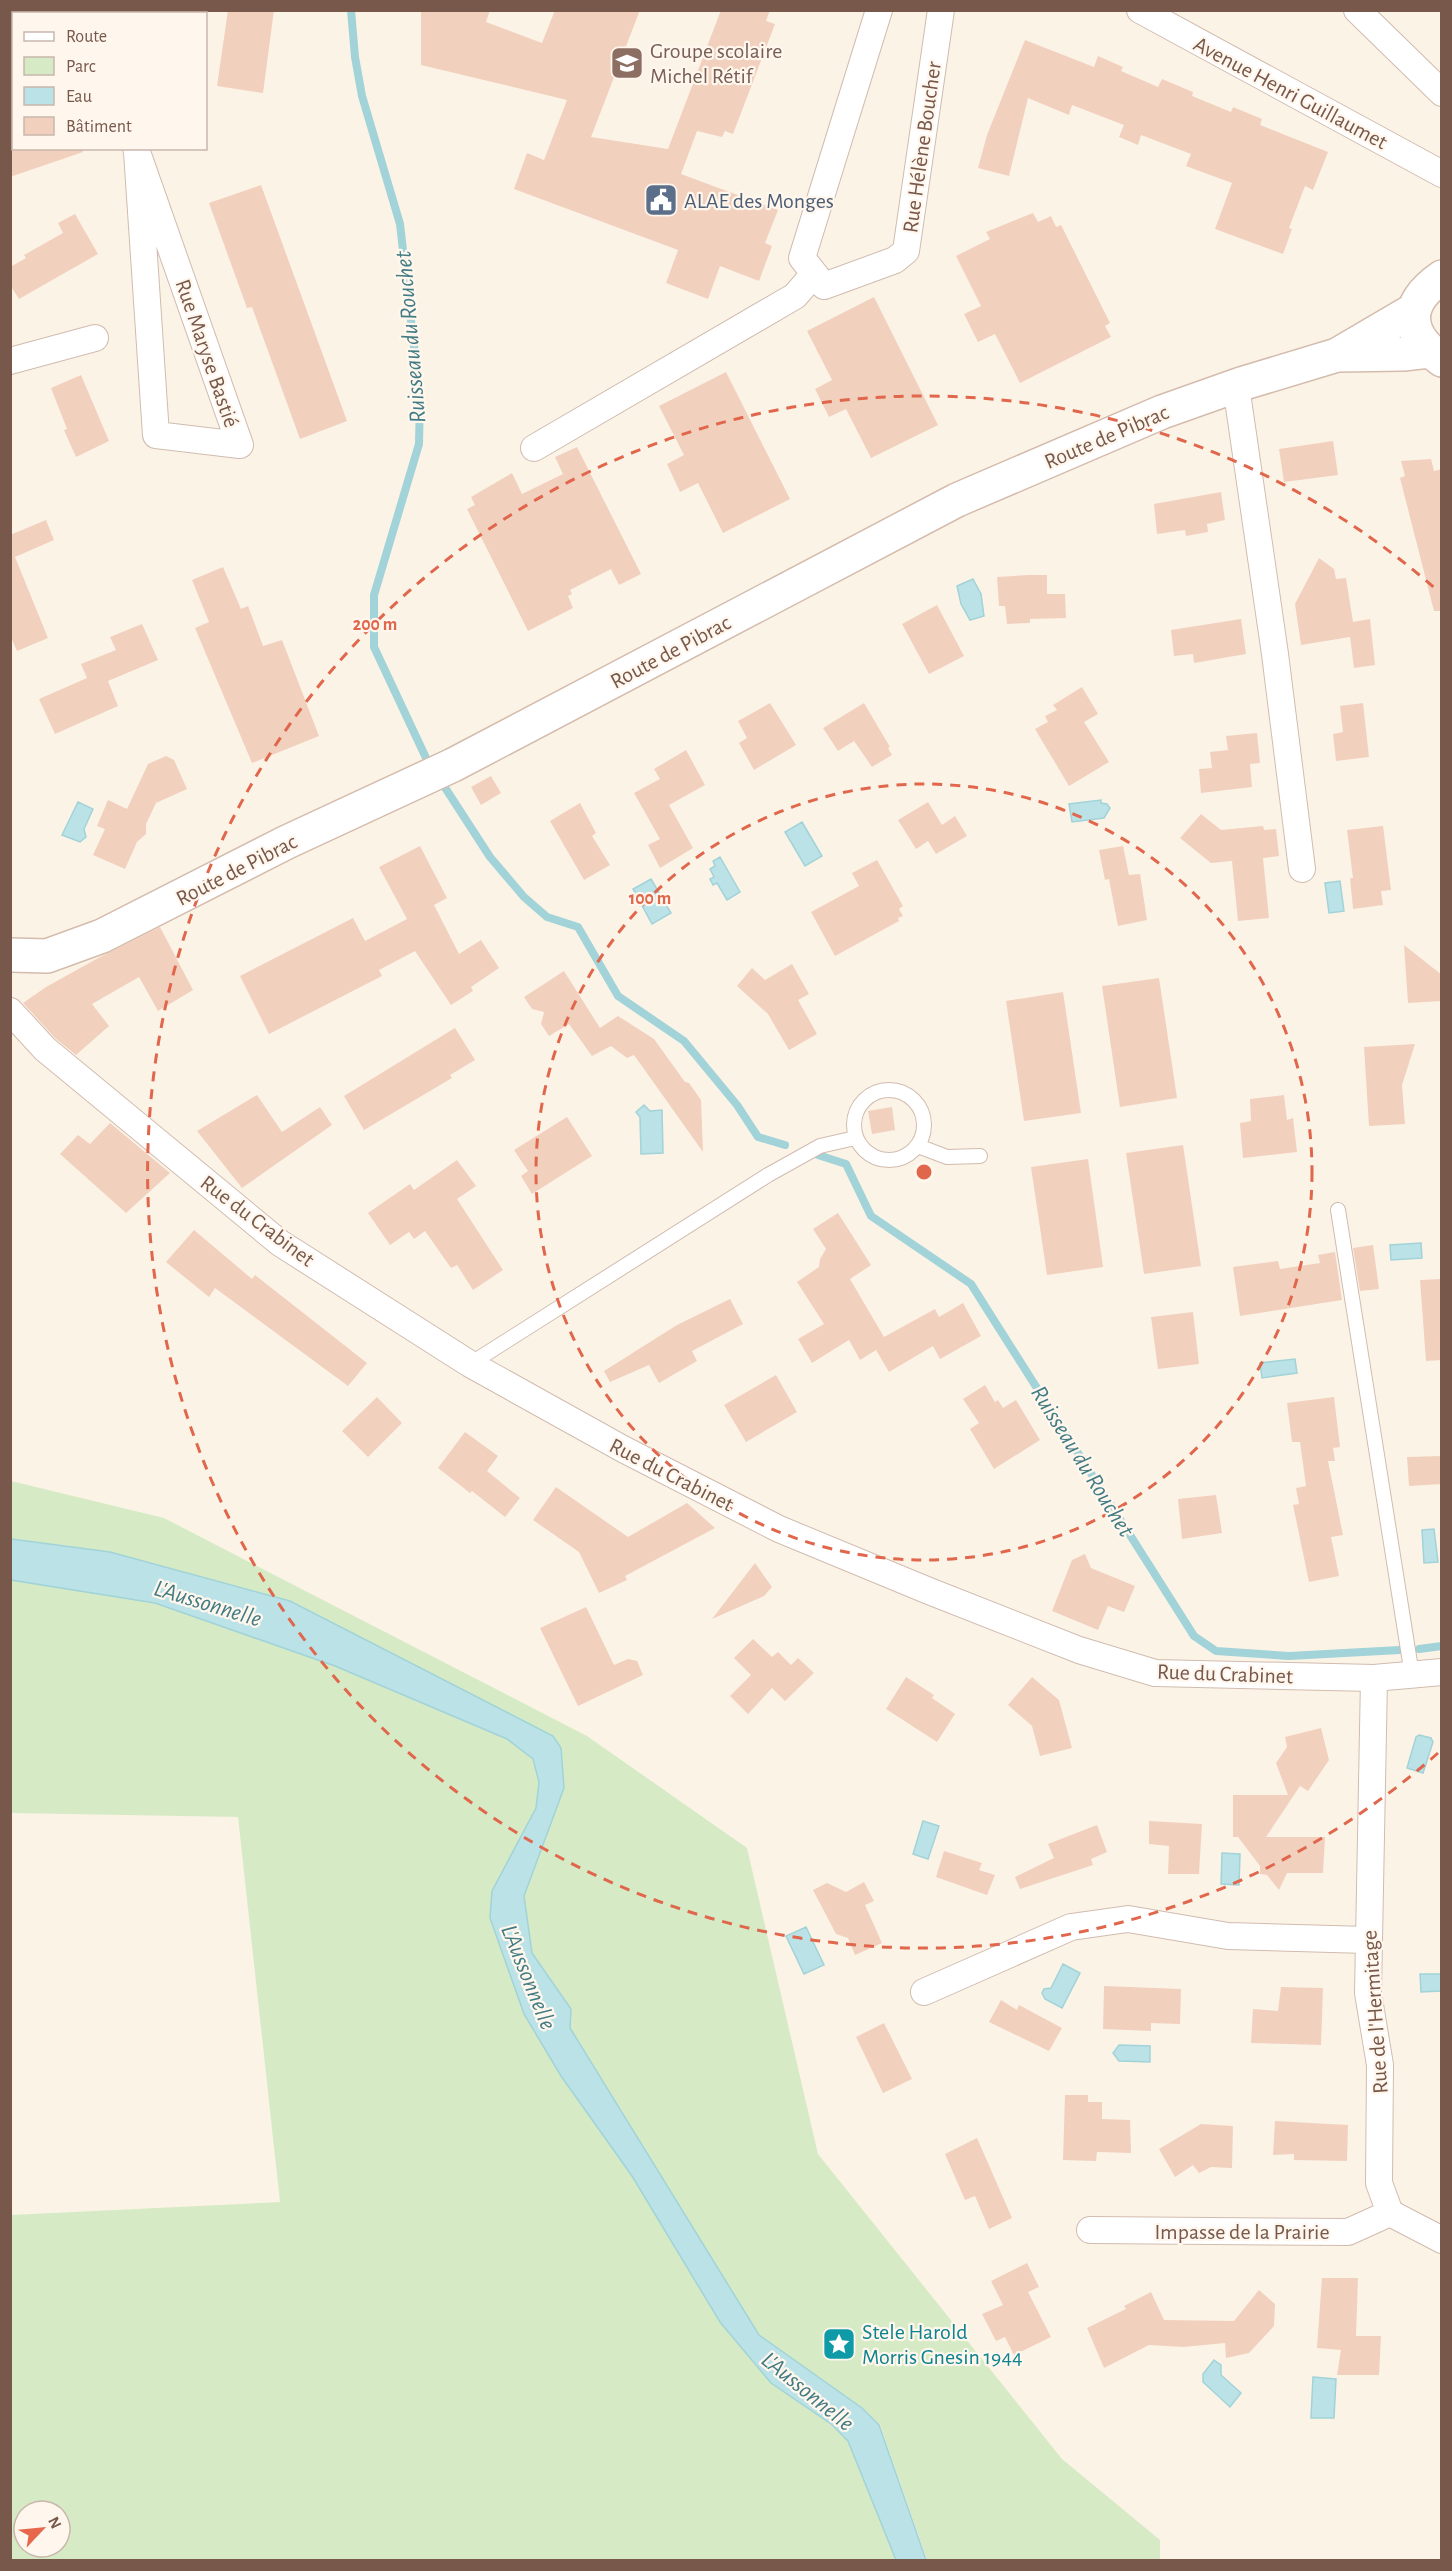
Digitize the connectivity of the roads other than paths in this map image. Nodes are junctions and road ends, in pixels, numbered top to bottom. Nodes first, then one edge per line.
1 (879, 10) edge
2 (941, 10) edge
3 (1140, 10) edge
4 (1357, 10) edge
5 (1442, 93) edge
6 (136, 150) edge
7 (1442, 174) edge
8 (814, 274) junction
9 (1442, 277) edge
10 (1412, 311) junction
11 (95, 338) dead end
12 (1336, 355) junction
13 (1435, 356) edge
14 (10, 361) edge
15 (1236, 386) junction
16 (534, 448) dead end
17 (1302, 869) dead end
18 (10, 955) edge
19 (10, 1011) edge
20 (855, 1138) junction
21 (918, 1146) junction
22 (980, 1156) dead end
23 (1338, 1210) dead end
24 (470, 1364) junction
25 (1442, 1672) edge
26 (1412, 1675) junction
27 (1374, 1678) junction
28 (1367, 1940) junction
29 (924, 1992) dead end
30 (1390, 2213) junction
31 (1090, 2230) dead end
32 (1442, 2240) edge

1 - 8 street
2 - 8 street, Rue Hélène Boucher
3 - 7 street, Avenue Henri Guillaumet
4 - 5 street
6 - 6 street, Rue Maryse Bastié
8 - 16 street
9 - 10 main road
10 - 12 main road, Route de Pibrac
10 - 13 main road
11 - 14 street
12 - 13 main road, Route de Pibrac
12 - 15 main road, Route de Pibrac
15 - 17 street
15 - 18 main road, Route de Pibrac
19 - 24 street, Rue du Crabinet
20 - 21 lane
20 - 21 lane
20 - 24 lane
21 - 22 lane
23 - 26 lane
24 - 27 street, Rue du Crabinet
25 - 26 street, Rue du Crabinet
26 - 27 street, Rue du Crabinet
27 - 28 street, Rue de l'Hermitage
28 - 29 street
28 - 30 street, Rue de l'Hermitage
30 - 31 street, Impasse de la Prairie
30 - 32 street

